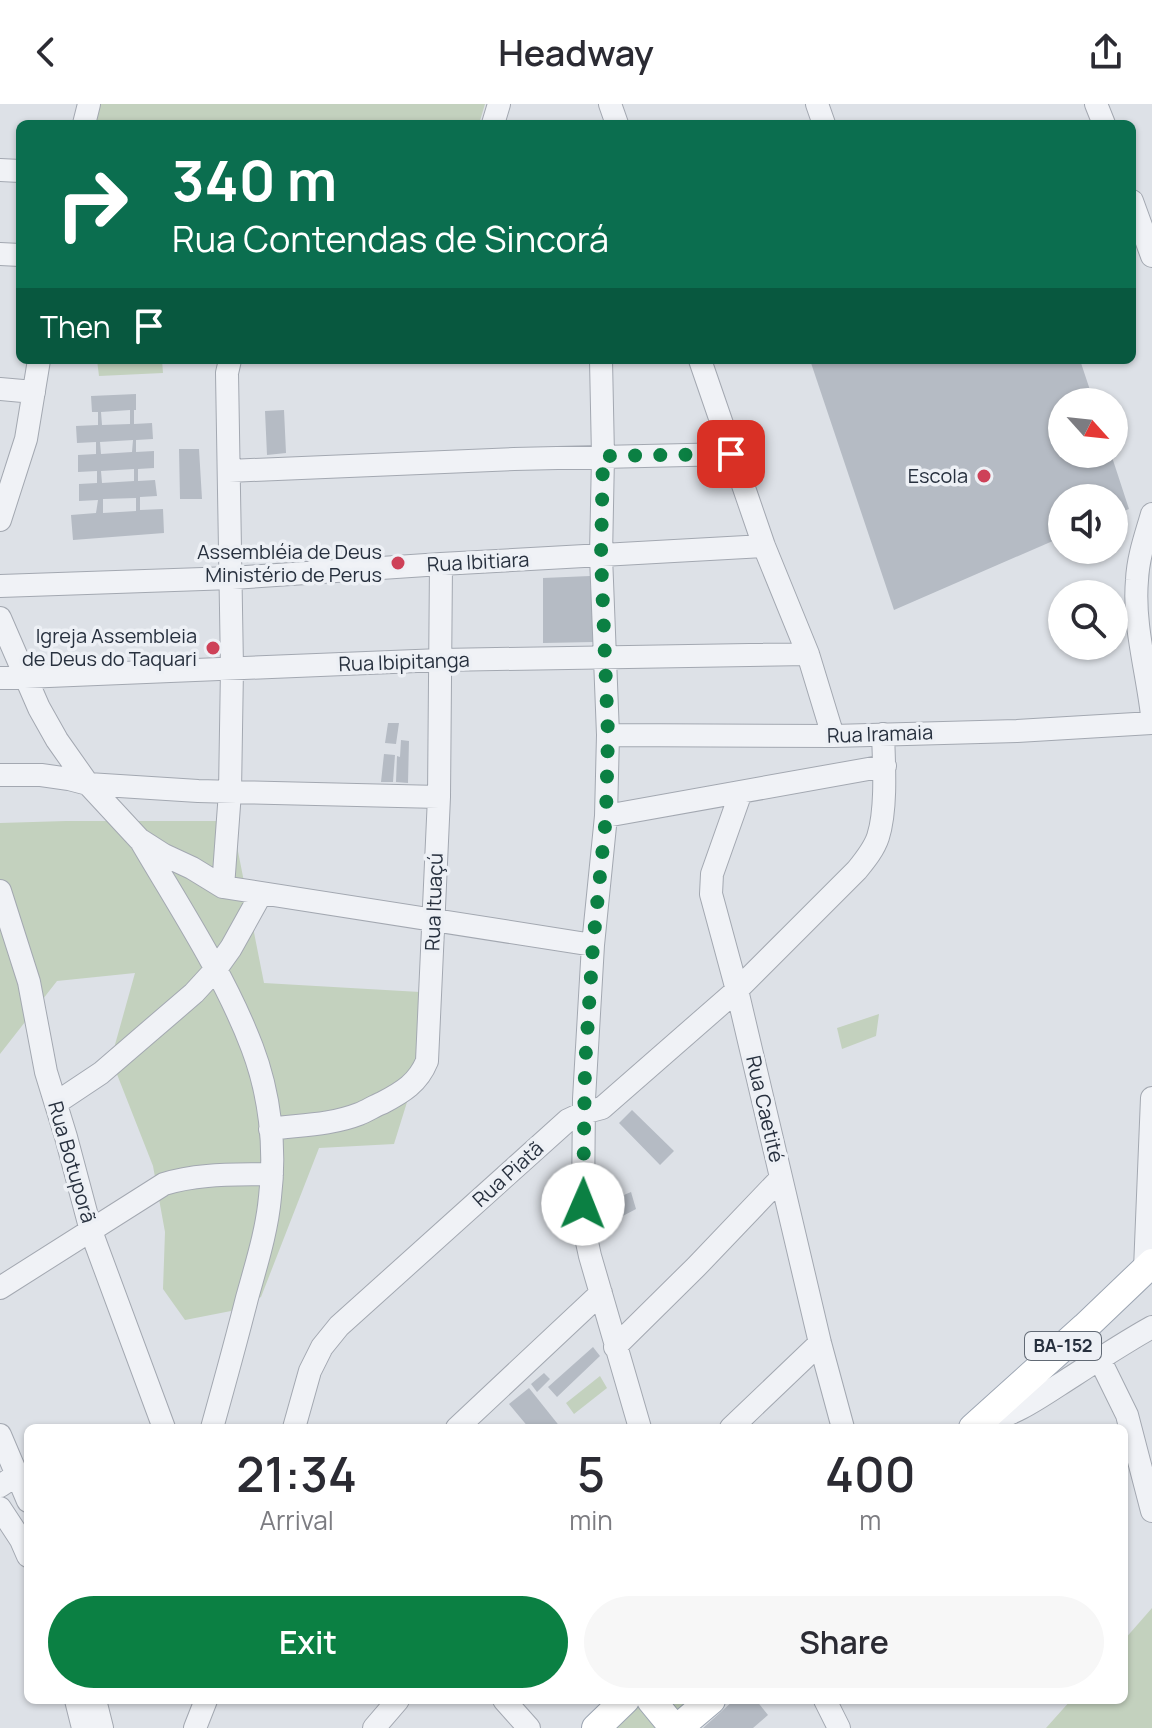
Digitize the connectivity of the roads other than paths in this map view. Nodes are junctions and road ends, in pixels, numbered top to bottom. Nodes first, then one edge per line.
1 (1136, 212) edge
2 (1152, 256) edge
3 (38, 364) edge
4 (601, 364) edge
5 (701, 364) edge
6 (228, 367) edge
7 (0, 389) edge
8 (34, 392) junction
9 (731, 454) junction
10 (603, 456) junction
11 (8, 470) edge
12 (229, 471) junction
13 (0, 520) edge
14 (1150, 521) edge
15 (764, 546) junction
16 (601, 556) junction
17 (441, 564) junction
18 (232, 578) junction
19 (0, 586) edge
20 (0, 618) edge
21 (808, 654) junction
22 (605, 658) junction
23 (441, 660) junction
24 (232, 668) junction
25 (24, 677) junction
26 (0, 678) edge
27 (1152, 715) edge
28 (1152, 723) edge
29 (883, 734) junction
30 (608, 735) junction
31 (833, 736) junction
32 (885, 766) junction
33 (0, 775) edge
34 (88, 784) junction
35 (230, 792) junction
36 (741, 792) junction
37 (439, 797) junction
38 (606, 816) junction
39 (139, 839) junction
40 (223, 887) junction
41 (0, 891) edge
42 (261, 894) junction
43 (433, 921) junction
44 (593, 945) junction
45 (216, 969) junction
46 (737, 990) junction
47 (1152, 1098) edge
48 (56, 1103) junction
49 (583, 1113) junction
50 (270, 1129) junction
51 (272, 1174) junction
52 (781, 1178) junction
53 (91, 1231) junction
54 (585, 1233) junction
55 (1148, 1266) edge
56 (0, 1288) edge
57 (601, 1293) junction
58 (581, 1312) junction
59 (1152, 1327) edge
60 (820, 1343) junction
61 (615, 1347) junction
62 (1099, 1358) junction
63 (163, 1424) edge
64 (213, 1424) edge
65 (295, 1424) edge
66 (461, 1424) edge
67 (639, 1424) edge
68 (735, 1424) edge
69 (842, 1424) edge
70 (978, 1424) edge
71 (983, 1424) edge
72 (0, 1435) edge
73 (9, 1480) edge
74 (24, 1497) edge
75 (0, 1508) edge
76 (1152, 1511) edge
77 (24, 1547) edge
78 (77, 1704) edge
79 (96, 1704) edge
80 (204, 1704) edge
81 (395, 1704) edge
82 (508, 1704) edge
83 (621, 1704) edge
84 (655, 1704) edge
85 (706, 1704) edge
86 (827, 1704) edge
87 (83, 1728) edge
88 (102, 1728) edge
89 (195, 1728) edge
90 (374, 1728) edge
91 (529, 1728) edge
92 (596, 1728) edge
93 (676, 1728) edge
94 (839, 1728) edge

1 - 2 street
3 - 8 street
4 - 10 street
5 - 9 street
6 - 12 street
7 - 8 street
8 - 11 street
9 - 10 street
9 - 15 street
10 - 12 street
10 - 16 street
11 - 13 street
12 - 18 street
14 - 27 street
15 - 16 street, Rua Ibitiara
15 - 21 street
16 - 17 street, Rua Ibitiara
16 - 22 street
17 - 18 street, Rua Ibitiara
17 - 23 street, Rua Ituaçú
18 - 19 street, Rua Ibitiara
18 - 24 street
20 - 25 street
21 - 22 street, Rua Ibipitanga
21 - 31 street
22 - 23 street, Rua Ibipitanga
22 - 30 street
23 - 24 street, Rua Ibipitanga
23 - 37 street, Rua Ituaçú
24 - 25 street, Rua Ibipitanga
24 - 35 street
25 - 26 street, Rua Ibipitanga
25 - 34 street
28 - 29 street, Rua Iramaia
29 - 31 street, Rua Iramaia
29 - 32 street
30 - 31 street, Rua Iramaia
30 - 38 street
32 - 36 street
32 - 46 street, Rua Piatã
33 - 34 street
34 - 35 street
34 - 39 street
35 - 37 street
35 - 40 street
36 - 38 street
36 - 46 street, Rua Caetité
37 - 43 street, Rua Ituaçú
38 - 44 street
39 - 40 street
39 - 45 street
40 - 42 street
41 - 48 street, Rua Botuporã
42 - 43 street
42 - 45 street
43 - 44 street
43 - 50 street, Rua Ituaçú
44 - 49 street
45 - 48 street
45 - 50 street
46 - 49 street, Rua Piatã
46 - 52 street, Rua Caetité
47 - 55 street
48 - 53 street, Rua Botuporã
49 - 54 street
49 - 65 street, Rua Piatã
50 - 51 street
51 - 53 street
51 - 64 street
52 - 60 street, Rua Caetité
52 - 61 street
53 - 56 street
53 - 63 street, Rua Botuporã
54 - 57 street
54 - 58 street
55 - 70 main road, BA-152
57 - 58 street
57 - 61 street
58 - 66 street
59 - 62 street
60 - 68 street
60 - 69 street, Rua Caetité
61 - 67 street
62 - 71 street
62 - 76 street
72 - 73 street
73 - 74 street
75 - 77 street
78 - 87 street
79 - 88 street
80 - 89 street
81 - 90 street
82 - 91 street
83 - 92 main road
84 - 93 main road
85 - 93 main road
86 - 94 street

